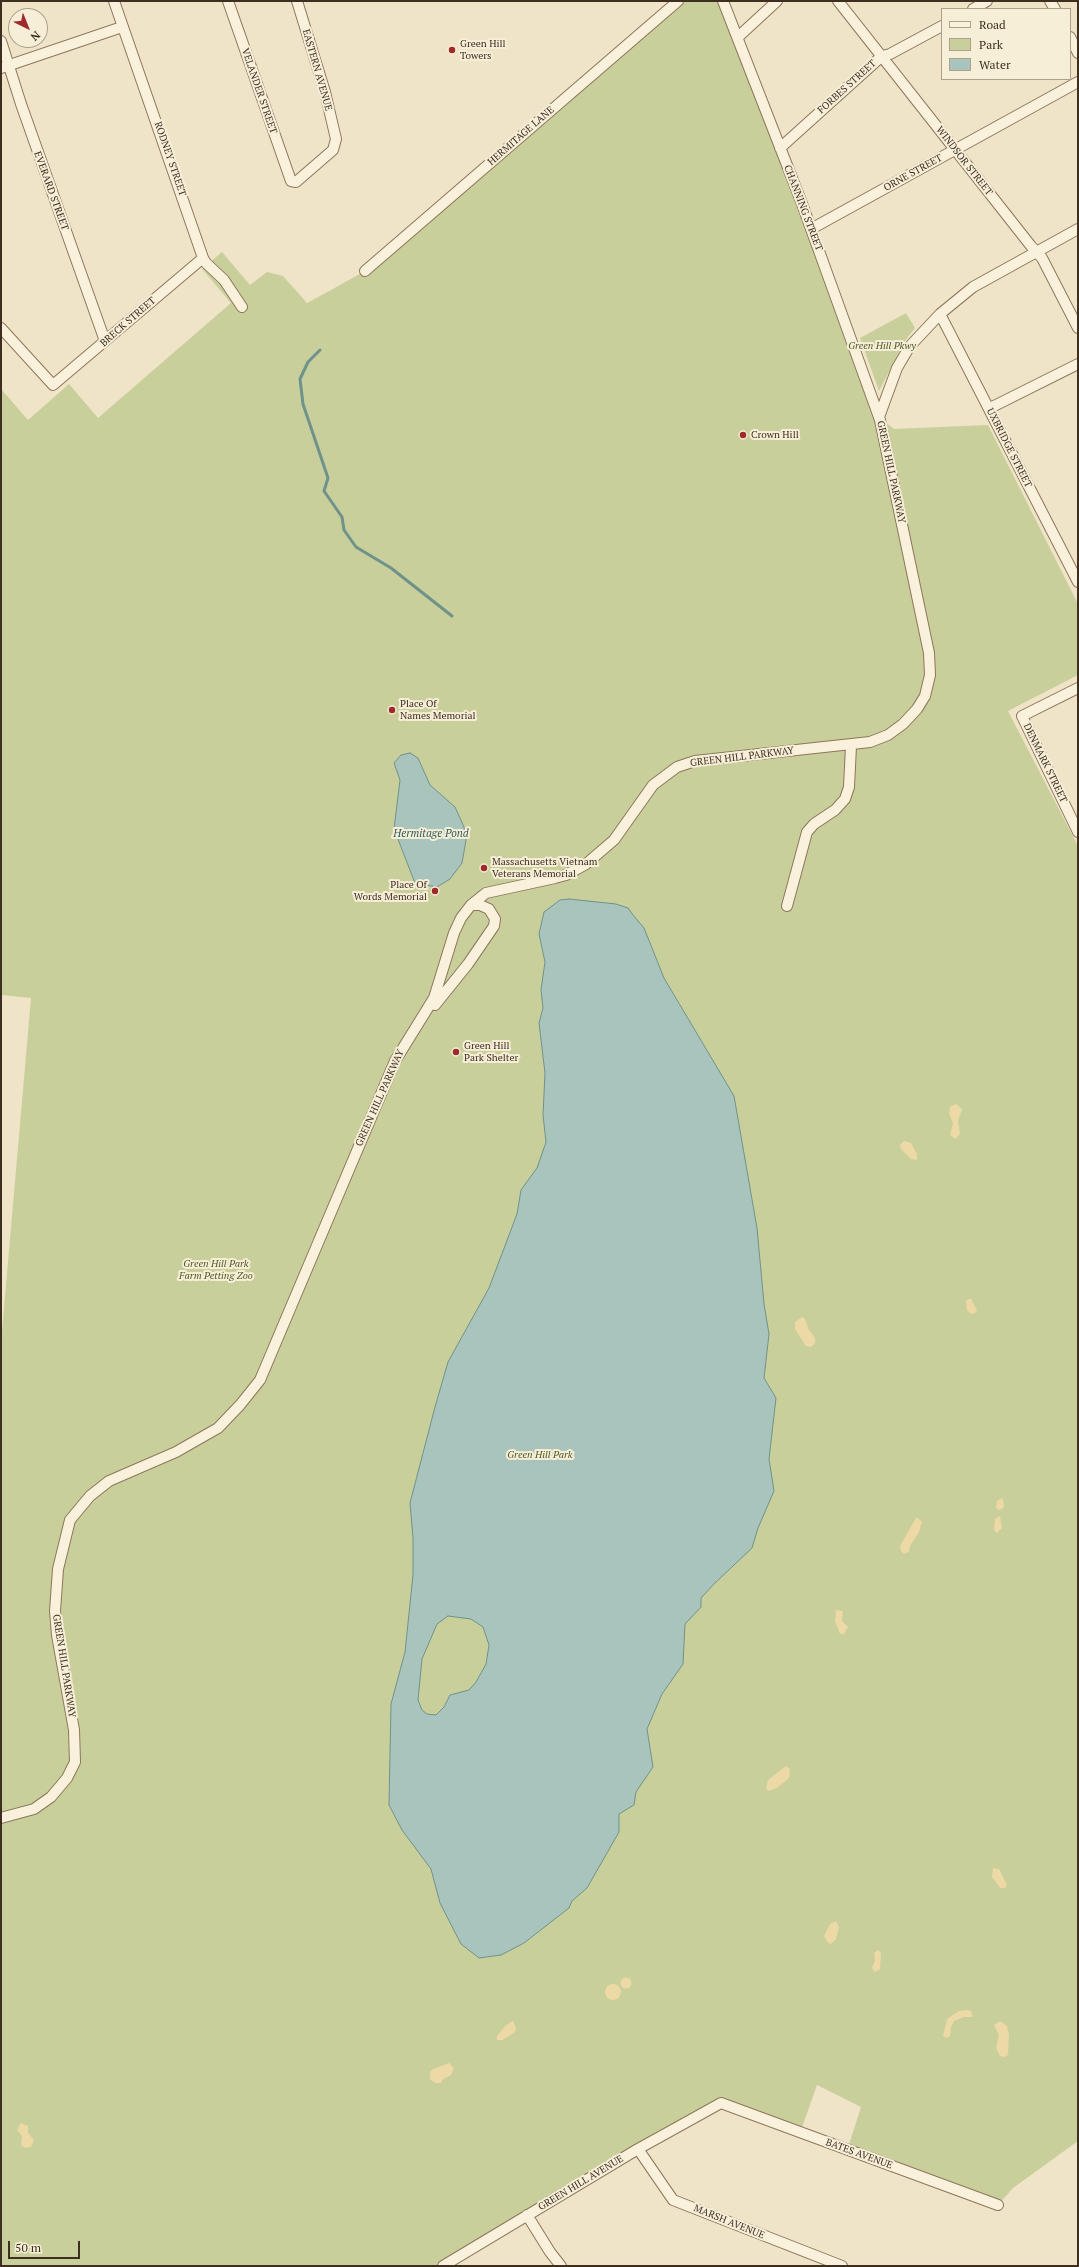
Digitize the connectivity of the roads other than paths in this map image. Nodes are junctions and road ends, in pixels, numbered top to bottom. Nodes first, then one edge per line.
1 (114, 1) edge
2 (228, 1) edge
3 (297, 1) edge
4 (678, 1) edge
5 (723, 1) edge
6 (777, 1) edge
7 (838, 1) edge
8 (987, 1) edge
9 (974, 8) edge
10 (122, 27) junction
11 (941, 27) edge
12 (738, 37) junction
13 (1071, 39) edge
14 (1, 41) edge
15 (1078, 53) edge
16 (882, 56) junction
17 (6, 67) edge
18 (1078, 82) edge
19 (336, 139) joint
20 (780, 148) junction
21 (955, 150) junction
22 (811, 229) junction
23 (1078, 229) edge
24 (1037, 253) junction
25 (203, 258) junction
26 (365, 271) dead end
27 (242, 307) dead end
28 (940, 314) junction
29 (1, 328) edge
30 (1078, 328) edge
31 (105, 341) junction
32 (1078, 364) edge
33 (990, 408) junction
34 (879, 417) junction
35 (1078, 582) edge
36 (1078, 688) edge
37 (851, 746) junction
38 (1078, 832) edge
39 (471, 905) junction
40 (787, 906) dead end
41 (421, 1022) junction
42 (1, 1818) edge
43 (721, 2103) joint
44 (638, 2149) junction
45 (998, 2205) dead end
46 (527, 2215) junction
47 (443, 2266) edge
48 (561, 2266) edge
49 (842, 2266) edge

1 - 10 street, RODNEY STREET
2 - 19 street, VELANDER STREET
3 - 19 street, EASTERN AVENUE
4 - 26 street, HERMITAGE LANE
5 - 12 street, CHANNING STREET
6 - 12 street
7 - 16 street, WINDSOR STREET
8 - 9 street
10 - 17 street
10 - 25 street, RODNEY STREET
11 - 16 street, FORBES STREET
12 - 20 street, CHANNING STREET
13 - 15 street
14 - 17 street, EVERARD STREET
16 - 20 street, FORBES STREET
16 - 21 street, WINDSOR STREET
17 - 31 street, EVERARD STREET
18 - 21 street, ORNE STREET
20 - 22 street, CHANNING STREET
21 - 22 street, ORNE STREET
21 - 24 street, WINDSOR STREET
22 - 34 street, CHANNING STREET
23 - 24 street, GREEN HILL PARKWAY
24 - 28 street, GREEN HILL PARKWAY
24 - 30 street, WINDSOR STREET
25 - 27 street, RODNEY STREET
25 - 31 street, BRECK STREET
28 - 33 street, UXBRIDGE STREET
28 - 34 street, GREEN HILL PARKWAY
29 - 31 street, BRECK STREET
32 - 33 street
33 - 35 street, UXBRIDGE STREET
34 - 37 street, GREEN HILL PARKWAY
36 - 38 street, DENMARK STREET
37 - 39 street, GREEN HILL PARKWAY
37 - 40 street
39 - 41 street, GREEN HILL PARKWAY
39 - 41 street
41 - 42 street, GREEN HILL PARKWAY
43 - 44 street, GREEN HILL AVENUE
43 - 45 street, BATES AVENUE
44 - 46 street, GREEN HILL AVENUE
44 - 49 street, MARSH AVENUE
46 - 47 street, GREEN HILL AVENUE
46 - 48 street

